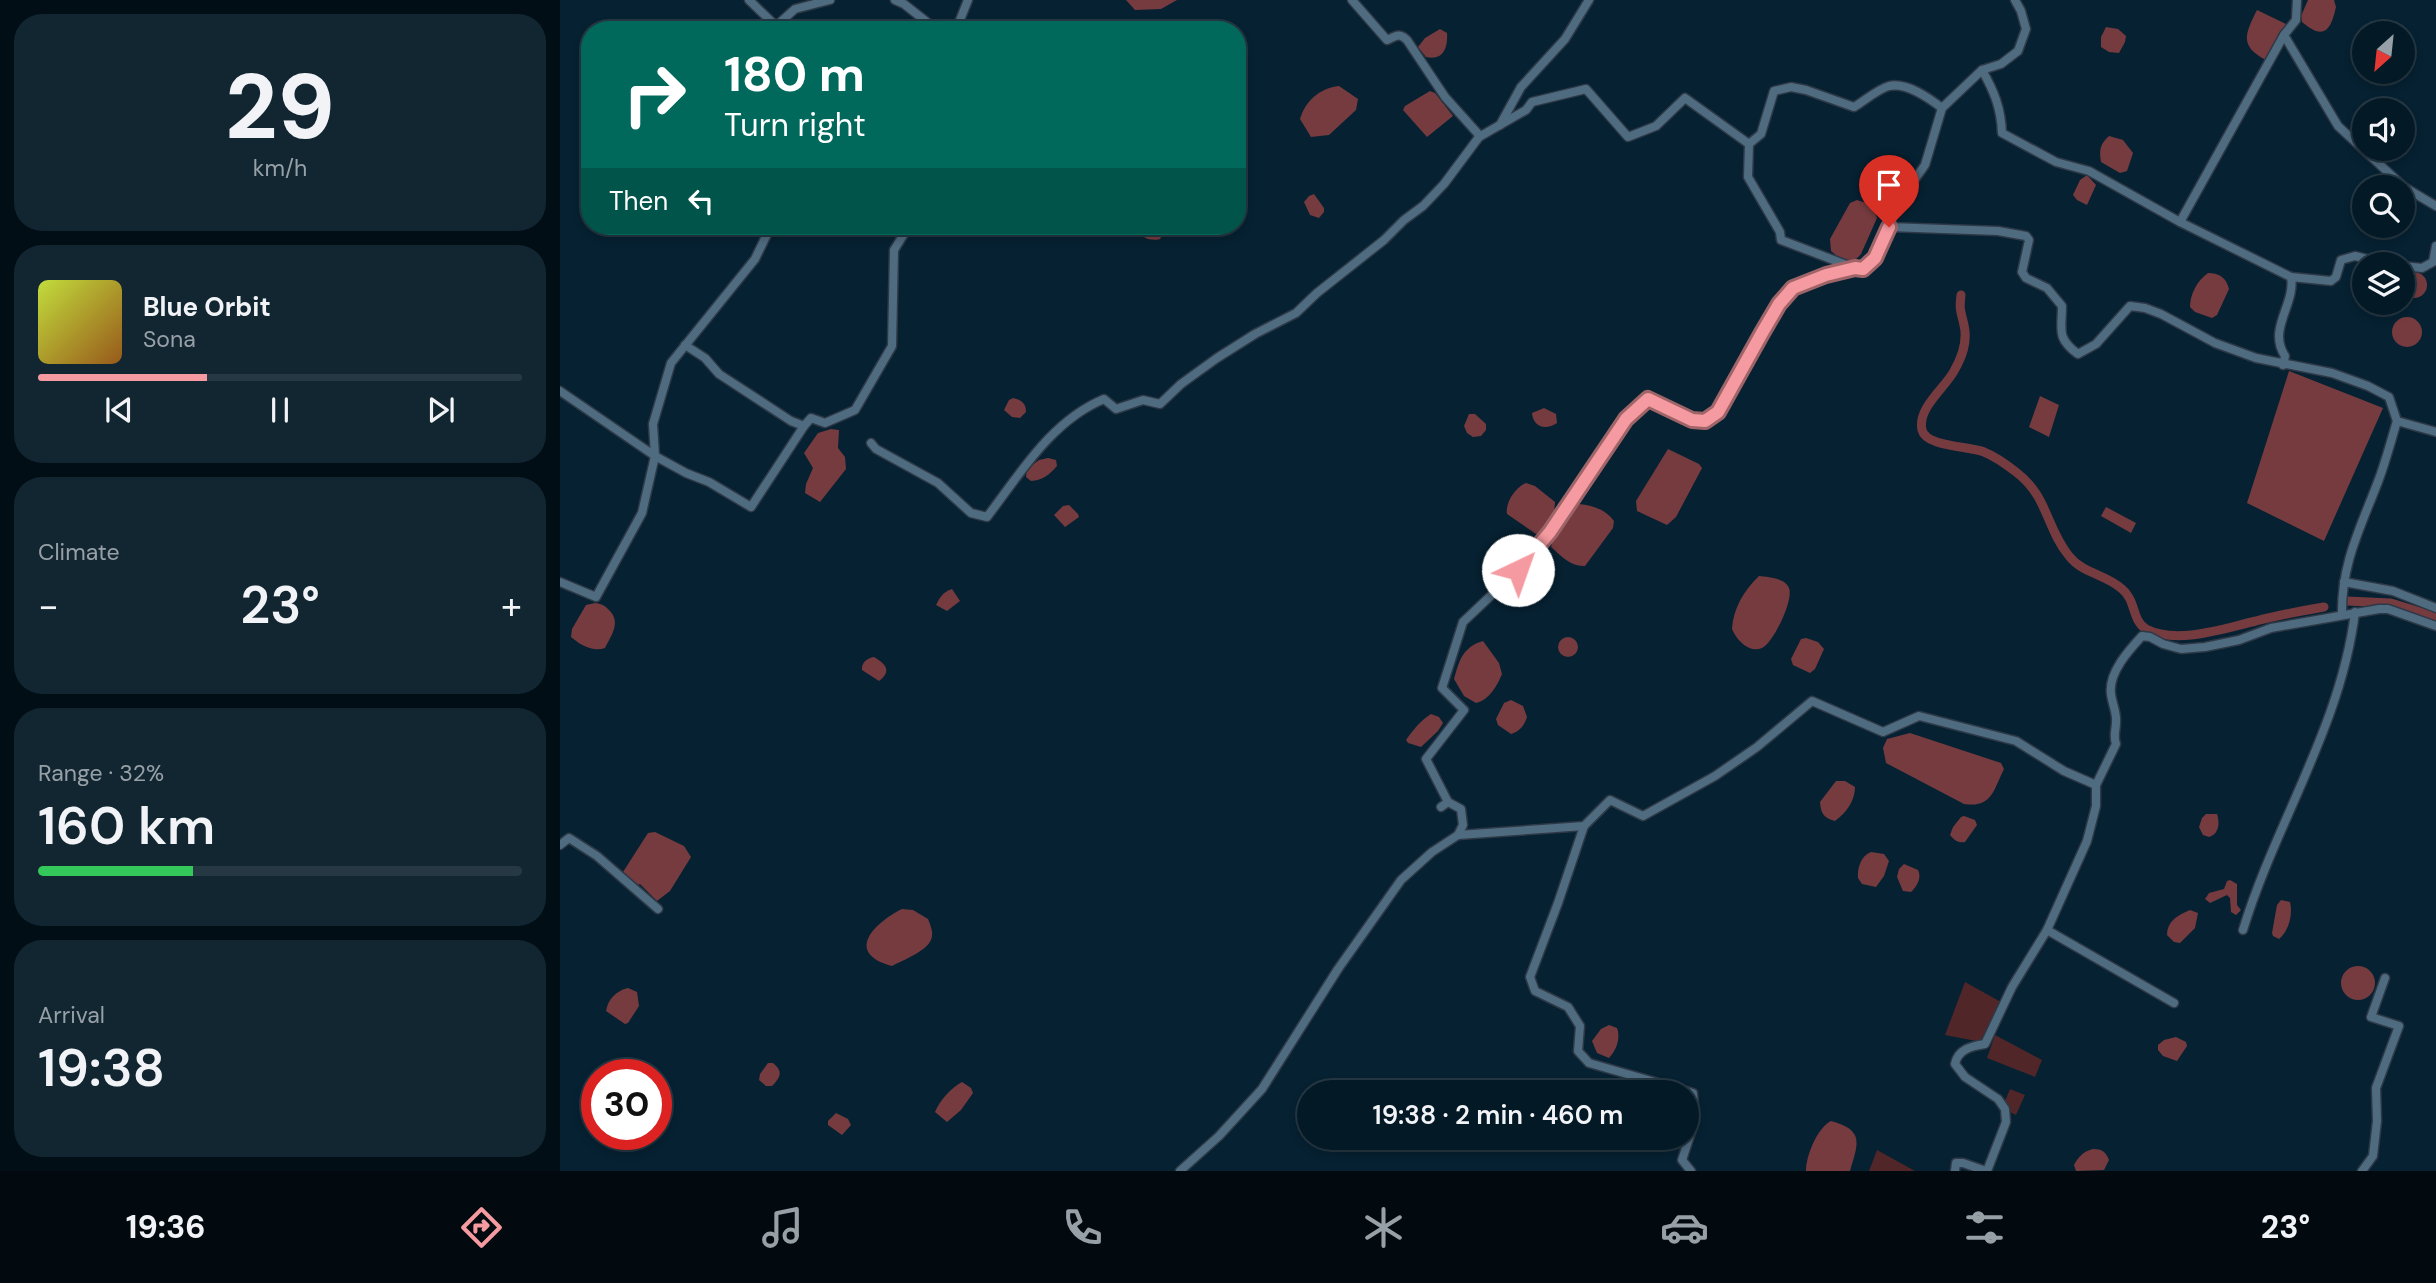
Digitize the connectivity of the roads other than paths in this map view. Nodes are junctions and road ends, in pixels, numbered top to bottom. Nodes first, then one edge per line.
1 (749, 0) edge
2 (831, 0) edge
3 (895, 0) edge
4 (968, 0) edge
5 (1352, 0) edge
6 (1589, 0) edge
7 (2015, 0) edge
8 (2297, 0) edge
9 (771, 21) edge
10 (782, 21) edge
11 (926, 21) edge
12 (960, 21) edge
13 (2284, 35) junction
14 (1982, 70) junction
15 (1942, 108) junction
16 (1499, 126) junction
17 (1480, 136) junction
18 (1749, 144) junction
19 (2436, 206) edge
20 (2180, 222) junction
21 (1889, 227) junction
22 (766, 235) edge
23 (903, 235) edge
24 (2436, 235) edge
25 (2436, 244) edge
26 (2352, 257) edge
27 (2415, 267) edge
28 (1855, 268) junction
29 (2291, 276) junction
30 (685, 345) junction
31 (2283, 365) junction
32 (560, 391) edge
33 (2398, 421) junction
34 (804, 426) junction
35 (2436, 432) edge
36 (871, 443) dead end
37 (655, 456) junction
38 (560, 582) edge
39 (2344, 582) junction
40 (2436, 608) edge
41 (2355, 612) junction
42 (2342, 615) junction
43 (2436, 626) edge
44 (2096, 785) junction
45 (1584, 826) junction
46 (1458, 835) junction
47 (560, 845) edge
48 (658, 909) dead end
49 (2047, 930) junction
50 (2243, 930) dead end
51 (2385, 978) dead end
52 (2174, 1003) dead end
53 (1180, 1171) edge
54 (1691, 1171) edge
55 (1955, 1171) edge
56 (1987, 1171) edge
57 (2362, 1171) edge

1 - 9 street
2 - 10 street
3 - 11 street
4 - 12 street
5 - 17 street
6 - 16 street
7 - 14 street
8 - 13 street
13 - 19 street
13 - 20 street
14 - 15 street
14 - 20 street
15 - 18 street
15 - 21 street
16 - 17 street
16 - 18 street
17 - 36 street
18 - 28 street
20 - 29 street
21 - 28 street
21 - 31 street
22 - 30 street
23 - 34 street
24 - 25 street
25 - 27 street
26 - 29 street
28 - 46 street
29 - 31 street
30 - 34 street
30 - 37 street
31 - 33 street
32 - 37 street
33 - 35 street
33 - 39 street
34 - 37 street
37 - 38 street
39 - 40 street
39 - 42 street
41 - 42 street
41 - 43 street
41 - 50 street
42 - 44 street
44 - 45 street
44 - 49 street
45 - 46 street
45 - 54 street
46 - 53 street
47 - 48 street
49 - 52 street
49 - 56 street
51 - 57 street
55 - 56 street

